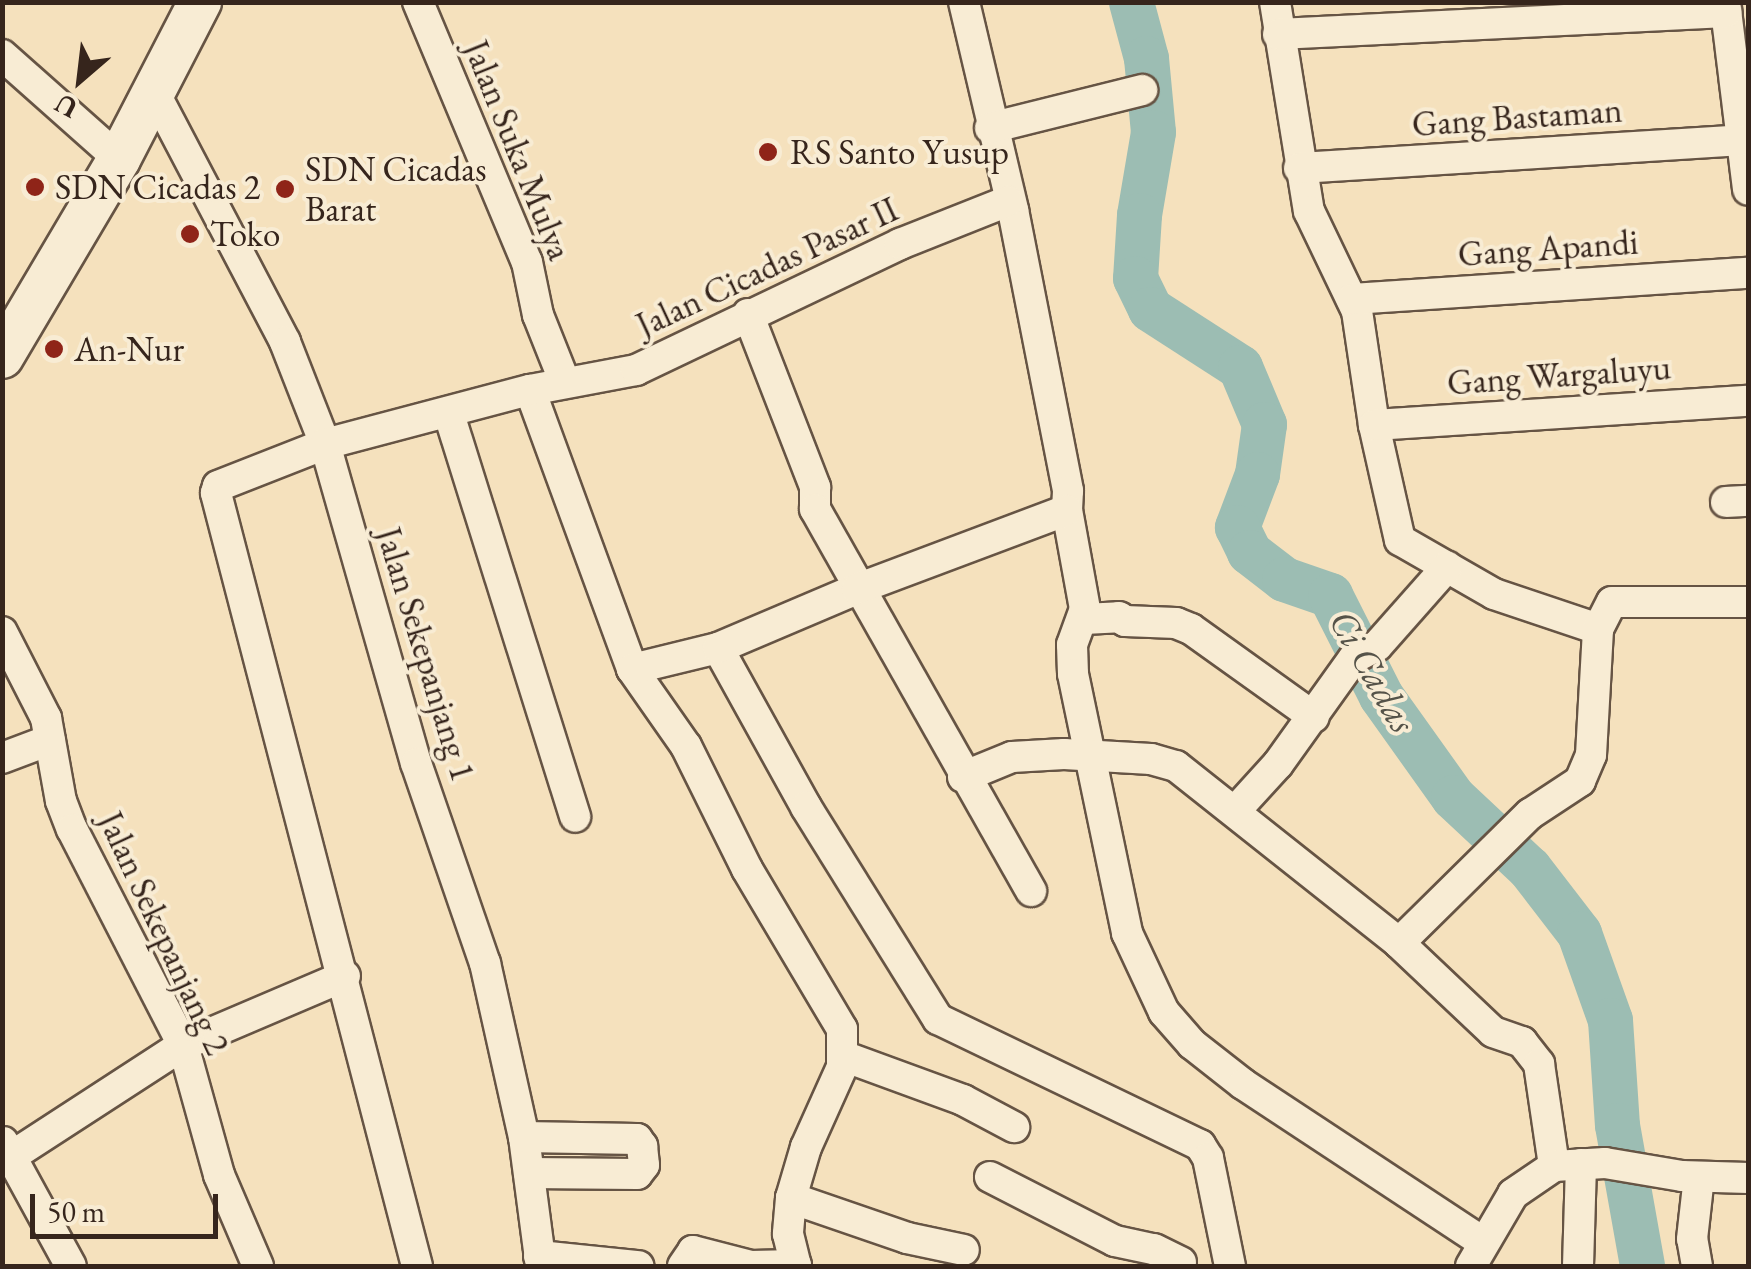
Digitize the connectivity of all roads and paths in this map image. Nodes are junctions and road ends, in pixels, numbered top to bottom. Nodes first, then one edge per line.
1 (200, 2) edge
2 (418, 2) edge
3 (964, 2) edge
4 (1275, 2) edge
5 (1732, 19) edge
6 (1278, 34) junction
7 (2, 54) edge
8 (1142, 90) dead end
9 (154, 92) junction
10 (990, 128) junction
11 (1739, 140) junction
12 (119, 159) junction
13 (1299, 168) junction
14 (1748, 190) edge
15 (1008, 201) junction
16 (1748, 273) edge
17 (1352, 299) junction
18 (748, 314) junction
19 (7, 336) edge
20 (565, 383) junction
21 (530, 390) junction
22 (1748, 401) edge
23 (449, 414) junction
24 (1374, 424) junction
25 (325, 444) junction
26 (1067, 510) junction
27 (1447, 566) junction
28 (857, 589) junction
29 (1748, 602) edge
30 (1084, 619) junction
31 (1598, 629) junction
32 (2, 632) edge
33 (718, 648) junction
34 (632, 669) junction
35 (1314, 717) junction
36 (50, 740) junction
37 (2, 758) edge
38 (1090, 758) junction
39 (963, 776) junction
40 (1236, 810) junction
41 (576, 817) dead end
42 (1032, 891) dead end
43 (1399, 943) junction
44 (345, 976) junction
45 (183, 1046) junction
46 (843, 1056) junction
47 (1014, 1127) dead end
48 (524, 1137) junction
49 (8, 1148) edge
50 (1593, 1165) junction
51 (528, 1173) junction
52 (1699, 1176) junction
53 (990, 1178) dead end
54 (1748, 1178) edge
55 (791, 1198) junction
56 (964, 1250) dead end
57 (1477, 1254) edge
58 (540, 1261) edge
59 (1184, 1265) edge
60 (70, 1266) edge
61 (258, 1266) edge
62 (417, 1266) edge
63 (638, 1266) edge
64 (683, 1266) edge
65 (796, 1266) edge
66 (1230, 1266) edge
67 (1578, 1266) edge
68 (1697, 1266) edge

1 - 9 main road
2 - 20 street, Jalan Suka Mulya
3 - 10 street
4 - 6 street
5 - 6 street
5 - 11 street
6 - 13 street
7 - 12 street
8 - 10 street
9 - 12 main road
9 - 25 street, Jalan Sekepanjang 1
10 - 15 street
11 - 13 street, Gang Bastaman
11 - 14 street
12 - 19 main road
13 - 17 street
15 - 18 street, Jalan Cicadas Pasar II
15 - 26 street
16 - 17 street, Gang Apandi
17 - 24 street
18 - 20 street, Jalan Cicadas Pasar II
18 - 28 street
20 - 21 street, Jalan Cicadas Pasar II
21 - 23 street, Jalan Cicadas Pasar II
21 - 34 street
22 - 24 street, Gang Wargaluyu
23 - 25 street, Jalan Cicadas Pasar II
23 - 41 street
24 - 27 street
25 - 44 street, Jalan Cicadas Pasar II
25 - 48 street, Jalan Sekepanjang 1
26 - 28 street
26 - 30 street
27 - 31 street
27 - 35 street
28 - 33 street
28 - 39 street
29 - 31 street
30 - 35 street
30 - 38 street
31 - 43 street
32 - 36 street, Jalan Sekepanjang 2
33 - 34 street
33 - 66 street
34 - 46 street
35 - 40 street
36 - 37 street
36 - 45 street, Jalan Sekepanjang 2
38 - 39 street
38 - 40 street
38 - 57 street
39 - 42 street
40 - 43 street
43 - 50 street
44 - 45 street
44 - 62 street, Jalan Cicadas Pasar II
45 - 49 street
45 - 61 street, Jalan Sekepanjang 2
46 - 47 street
46 - 55 street
48 - 51 street, Jalan Sekepanjang 1
48 - 51 street
49 - 60 street
50 - 52 street
50 - 57 street
50 - 67 street
51 - 58 street, Jalan Sekepanjang 1
52 - 54 street
52 - 68 street
53 - 59 street
55 - 56 street
55 - 65 street
58 - 63 street
64 - 65 street

